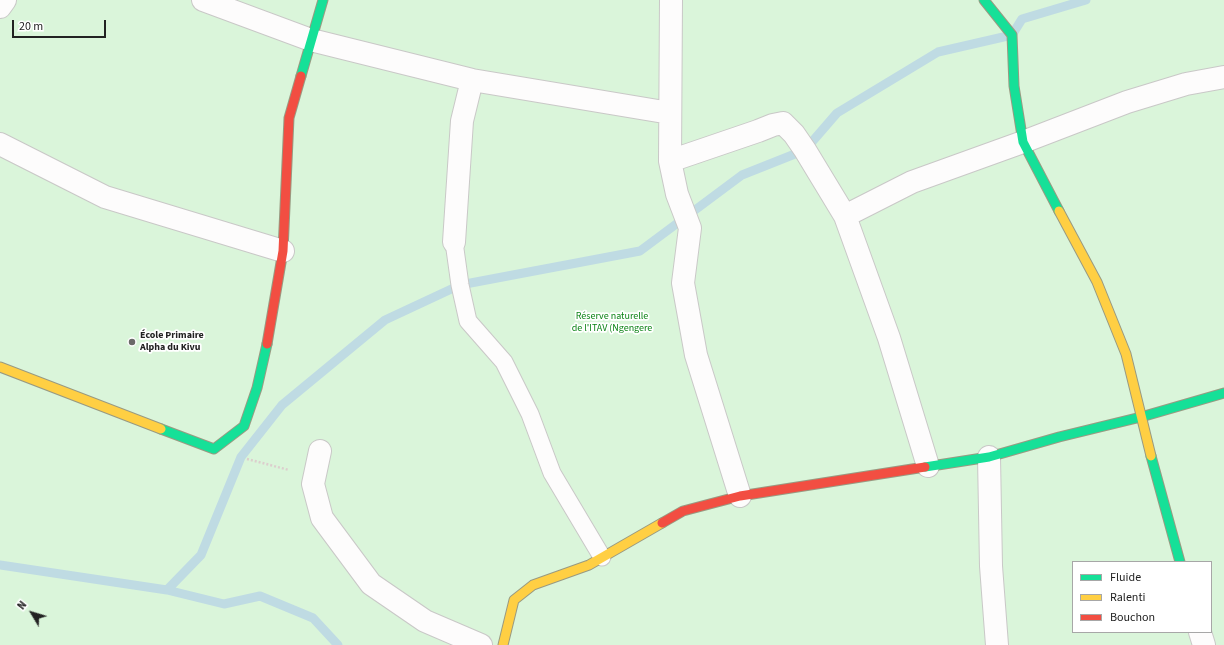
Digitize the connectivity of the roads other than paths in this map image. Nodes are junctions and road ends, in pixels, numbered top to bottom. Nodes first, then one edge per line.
1 (5, 0) edge
2 (203, 0) edge
3 (323, 0) edge
4 (671, 0) edge
5 (984, 0) edge
6 (0, 7) edge
7 (311, 40) junction
8 (1224, 78) edge
9 (472, 80) junction
10 (670, 113) junction
11 (1023, 142) junction
12 (0, 144) edge
13 (670, 161) junction
14 (845, 216) junction
15 (454, 242) joint
16 (283, 251) junction
17 (0, 367) edge
18 (1224, 393) edge
19 (1140, 416) junction
20 (320, 450) dead end
21 (989, 457) junction
22 (928, 466) junction
23 (740, 496) junction
24 (602, 557) junction
25 (1180, 561) edge
26 (1200, 633) edge
27 (481, 645) edge
28 (503, 645) edge
29 (997, 645) edge
30 (1204, 645) edge

1 - 6 street
2 - 7 street
3 - 7 street
4 - 10 street
5 - 11 street
7 - 9 street
7 - 16 street
8 - 11 street
9 - 10 street
9 - 15 street
10 - 13 street
11 - 14 street
11 - 19 street
12 - 16 street
13 - 14 street
13 - 23 street
14 - 22 street
15 - 24 lane
16 - 17 street
18 - 19 street
19 - 21 street
19 - 25 street
20 - 27 street
21 - 22 street
21 - 29 street
22 - 23 street
23 - 24 street
24 - 28 street
26 - 30 street

